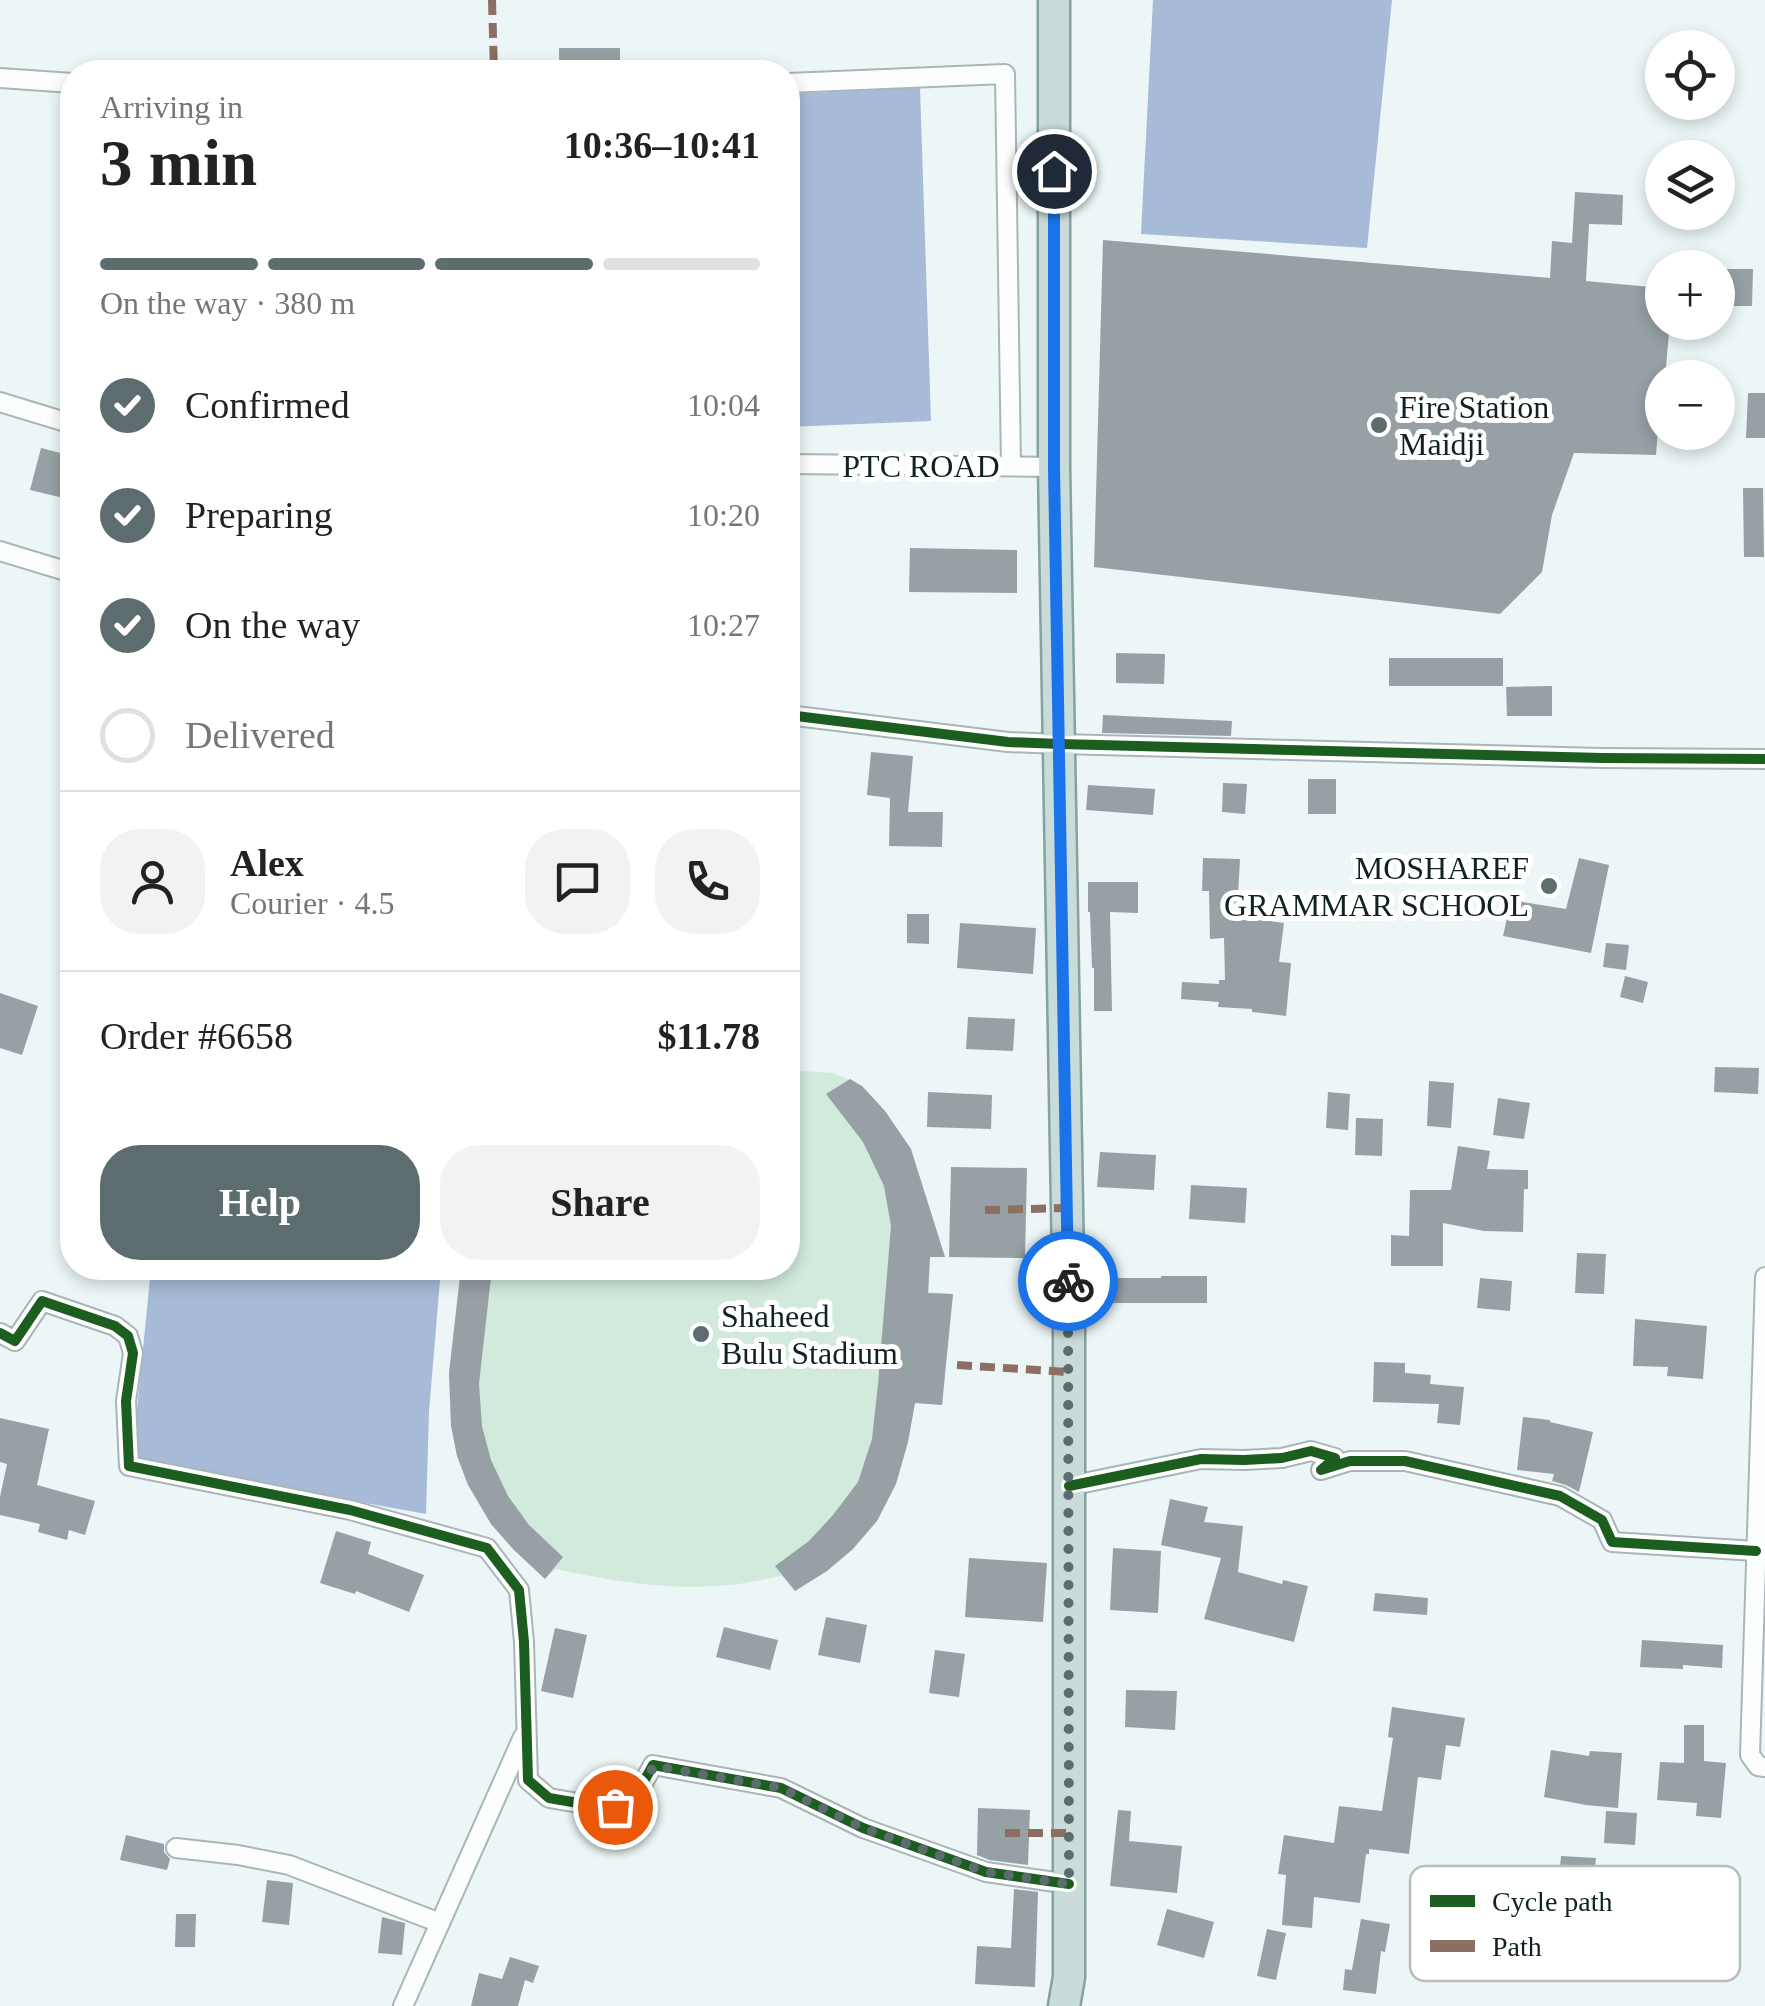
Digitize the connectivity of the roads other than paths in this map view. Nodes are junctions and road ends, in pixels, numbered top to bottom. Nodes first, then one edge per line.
1 (1054, 0) edge
2 (0, 78) edge
3 (60, 82) edge
4 (800, 83) edge
5 (0, 402) edge
6 (60, 420) edge
7 (800, 464) edge
8 (1010, 466) junction
9 (1054, 467) junction
10 (0, 550) edge
11 (60, 569) edge
12 (800, 716) edge
13 (1060, 744) junction
14 (1765, 759) edge
15 (1765, 1277) edge
16 (0, 1333) edge
17 (1069, 1486) junction
18 (1756, 1550) junction
19 (526, 1730) junction
20 (1765, 1767) edge
21 (176, 1848) dead end
22 (1069, 1884) junction
23 (440, 1922) junction
24 (403, 2006) edge
25 (1064, 2006) edge

1 - 9 highway
2 - 3 street
4 - 8 street
5 - 6 street
7 - 8 street, PTC ROAD
8 - 9 street, PTC ROAD
9 - 13 highway
10 - 11 street
12 - 13 street
13 - 14 street
13 - 17 highway
15 - 18 street
16 - 19 street
17 - 18 street
17 - 22 highway
18 - 20 street
19 - 22 street
19 - 23 street
21 - 23 street
22 - 25 highway
23 - 24 street

